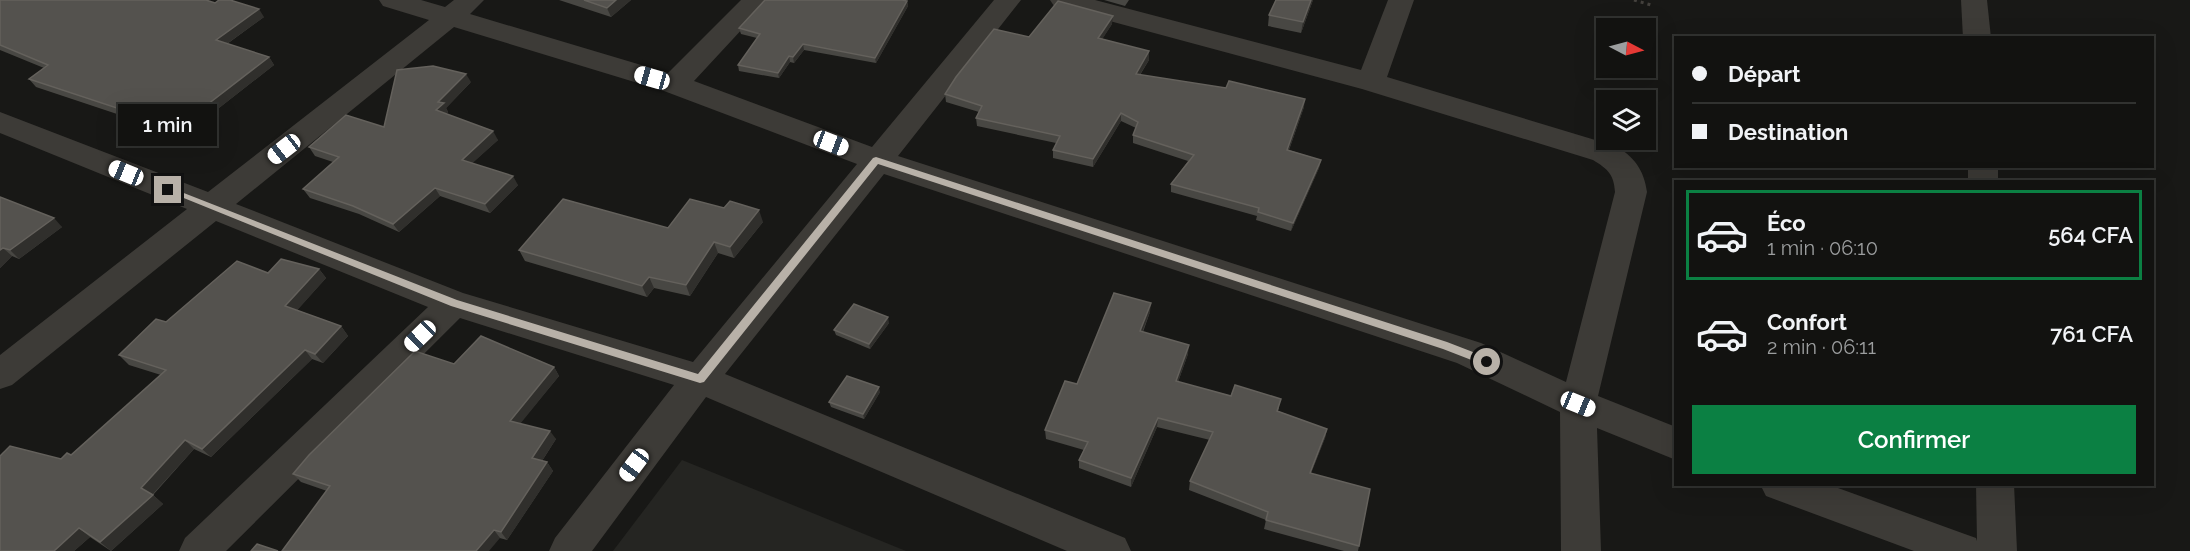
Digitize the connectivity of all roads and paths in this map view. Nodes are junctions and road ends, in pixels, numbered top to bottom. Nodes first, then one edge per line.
1 (392, 0) edge
2 (756, 0) edge
3 (1008, 0) edge
4 (1063, 0) edge
5 (1401, 0) edge
6 (1634, 0) edge
7 (1974, 0) edge
8 (1650, 5) dead end
9 (460, 9) edge
10 (1977, 36) edge
11 (1371, 82) junction
12 (674, 84) junction
13 (0, 122) edge
14 (876, 160) junction
15 (210, 207) junction
16 (454, 303) junction
17 (0, 375) edge
18 (700, 379) junction
19 (1578, 404) junction
20 (1674, 443) edge
21 (1784, 486) edge
22 (1995, 486) edge
23 (199, 551) edge
24 (569, 551) edge
25 (1111, 551) edge
26 (1581, 551) edge
27 (1962, 551) edge
28 (1997, 551) edge

1 - 9 street
2 - 12 street
3 - 14 street
4 - 11 street
5 - 11 street
6 - 8 path
7 - 10 street
9 - 12 street
9 - 15 street
11 - 19 street
12 - 14 street
13 - 15 street
14 - 18 street
14 - 19 street
15 - 16 street
15 - 17 street
16 - 18 street
16 - 23 street
18 - 24 street
18 - 25 street
19 - 20 street
19 - 26 street
21 - 27 street
22 - 28 street

